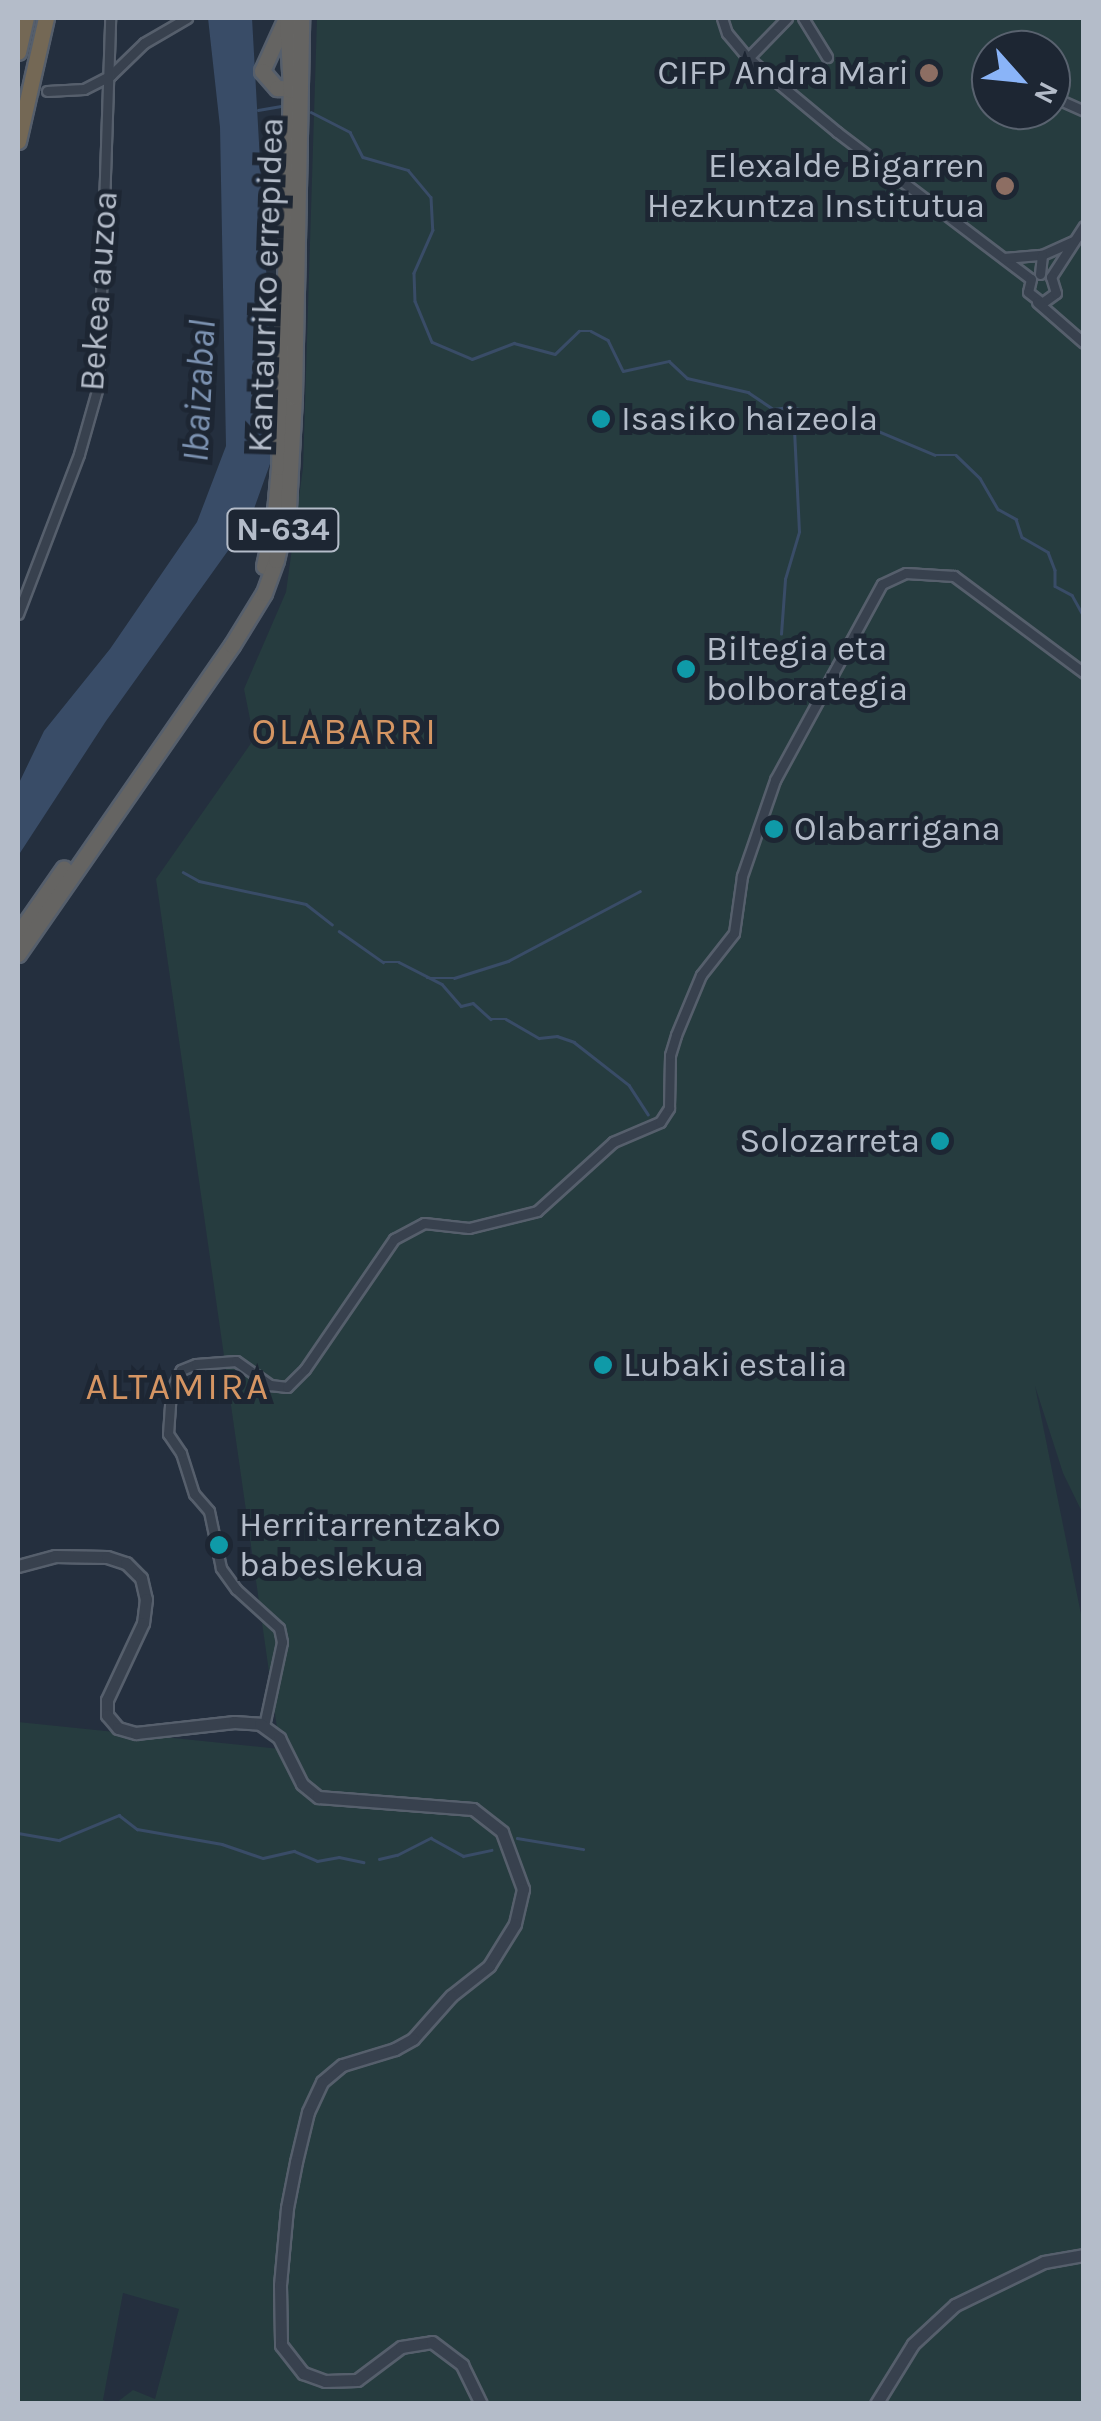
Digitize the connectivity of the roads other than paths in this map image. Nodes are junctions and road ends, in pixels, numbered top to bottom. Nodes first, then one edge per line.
1 (26, 18) edge
2 (46, 18) edge
3 (110, 18) edge
4 (188, 18) edge
5 (287, 18) edge
6 (301, 18) edge
7 (722, 18) edge
8 (787, 18) edge
9 (803, 18) edge
10 (18, 52) edge
11 (826, 57) dead end
12 (748, 58) junction
13 (111, 75) junction
14 (296, 89) junction
15 (47, 90) tunnel mouth
16 (18, 141) edge
17 (1084, 226) edge
18 (1073, 240) junction
19 (1084, 249) edge
20 (1042, 255) junction
21 (1004, 258) junction
22 (1041, 277) junction
23 (1037, 302) junction
24 (1084, 343) edge
25 (18, 614) edge
26 (1084, 673) edge
27 (18, 934) edge
28 (18, 954) edge
29 (18, 1566) edge
30 (264, 1726) junction
31 (1084, 2254) edge
32 (481, 2404) edge
33 (876, 2404) edge

1 - 10 highway
2 - 16 highway
3 - 13 street, Bekea auzoa
4 - 13 street
5 - 14 highway, N-634
5 - 14 highway
6 - 14 highway, Kantauriko errepidea / N-634
7 - 12 street
8 - 12 street
9 - 11 street
12 - 21 street
13 - 15 street
13 - 25 street, Bekea auzoa
14 - 27 highway, N-634
14 - 28 highway, Kantauriko errepidea / N-634
17 - 18 street
18 - 19 street
18 - 20 street
18 - 22 street
20 - 21 street
20 - 22 street
21 - 22 street
22 - 23 street
22 - 23 street
23 - 24 street
26 - 30 street
29 - 30 street
30 - 32 street
31 - 33 street

